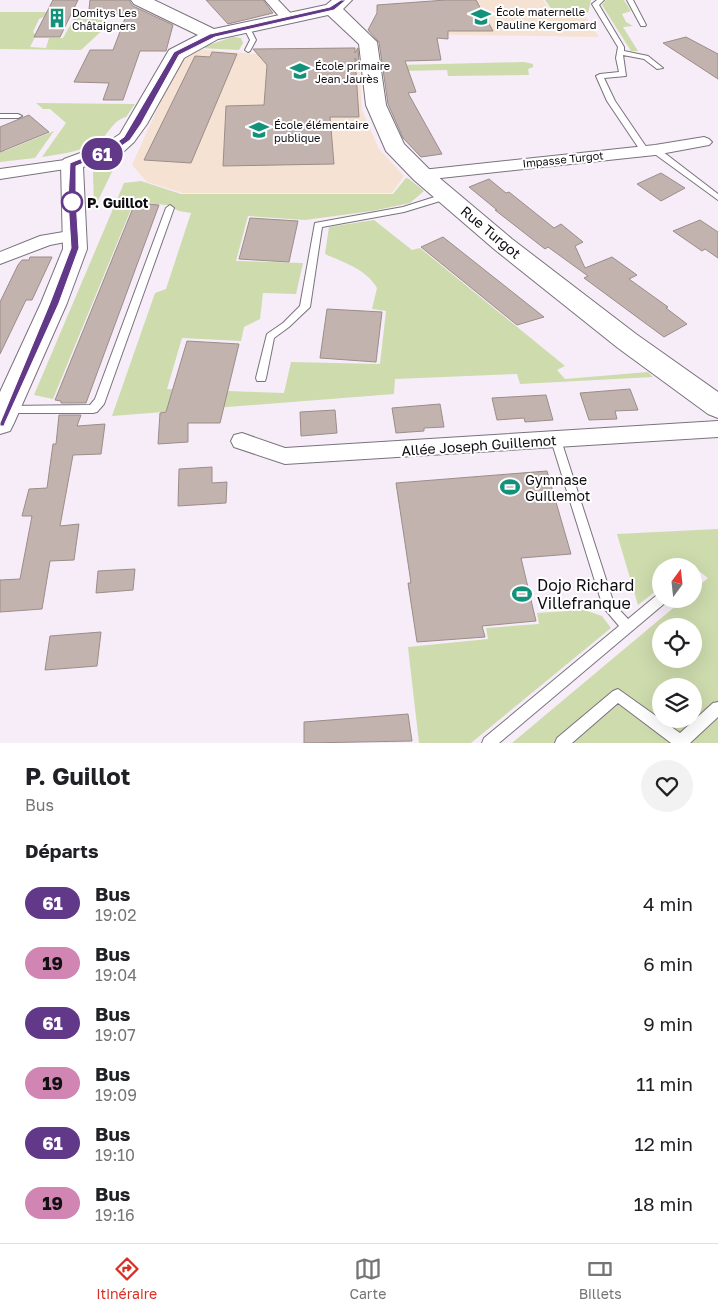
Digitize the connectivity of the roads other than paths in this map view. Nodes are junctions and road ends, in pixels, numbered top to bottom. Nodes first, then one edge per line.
1 (140, 0) edge
2 (271, 0) edge
3 (601, 0) edge
4 (630, 0) edge
5 (337, 4) edge
6 (289, 19) junction
7 (643, 25) dead end
8 (247, 28) junction
9 (212, 35) junction
10 (248, 50) dead end
11 (620, 53) junction
12 (659, 68) dead end
13 (0, 116) edge
14 (18, 116) dead end
15 (704, 142) dead end
16 (650, 150) junction
17 (72, 164) junction
18 (0, 174) edge
19 (422, 175) junction
20 (447, 196) junction
21 (718, 198) edge
22 (170, 208) dead end
23 (75, 235) junction
24 (0, 258) edge
25 (261, 378) dead end
26 (718, 407) edge
27 (3, 417) edge
28 (718, 430) edge
29 (556, 440) junction
30 (242, 441) dead end
31 (652, 607) edge
32 (627, 627) junction
33 (718, 708) edge
34 (489, 743) edge
35 (562, 743) edge
36 (681, 743) edge

1 - 9 street
2 - 6 street
3 - 11 lane
4 - 7 lane
5 - 6 street
5 - 19 street, Rue Turgot
6 - 8 street
8 - 9 street
8 - 10 lane
9 - 17 street
11 - 12 lane
11 - 16 lane
13 - 14 lane
15 - 16 street, Impasse Turgot
16 - 19 street, Impasse Turgot
16 - 21 lane
17 - 18 street
17 - 23 street
19 - 20 street, Rue Turgot
20 - 25 lane
20 - 26 street, Rue Turgot
22 - 27 lane
23 - 24 street
23 - 27 street
28 - 29 street, Allée Joseph Guillemot
29 - 30 street, Allée Joseph Guillemot
29 - 32 lane
31 - 32 lane
32 - 34 lane
33 - 36 lane
35 - 36 lane

